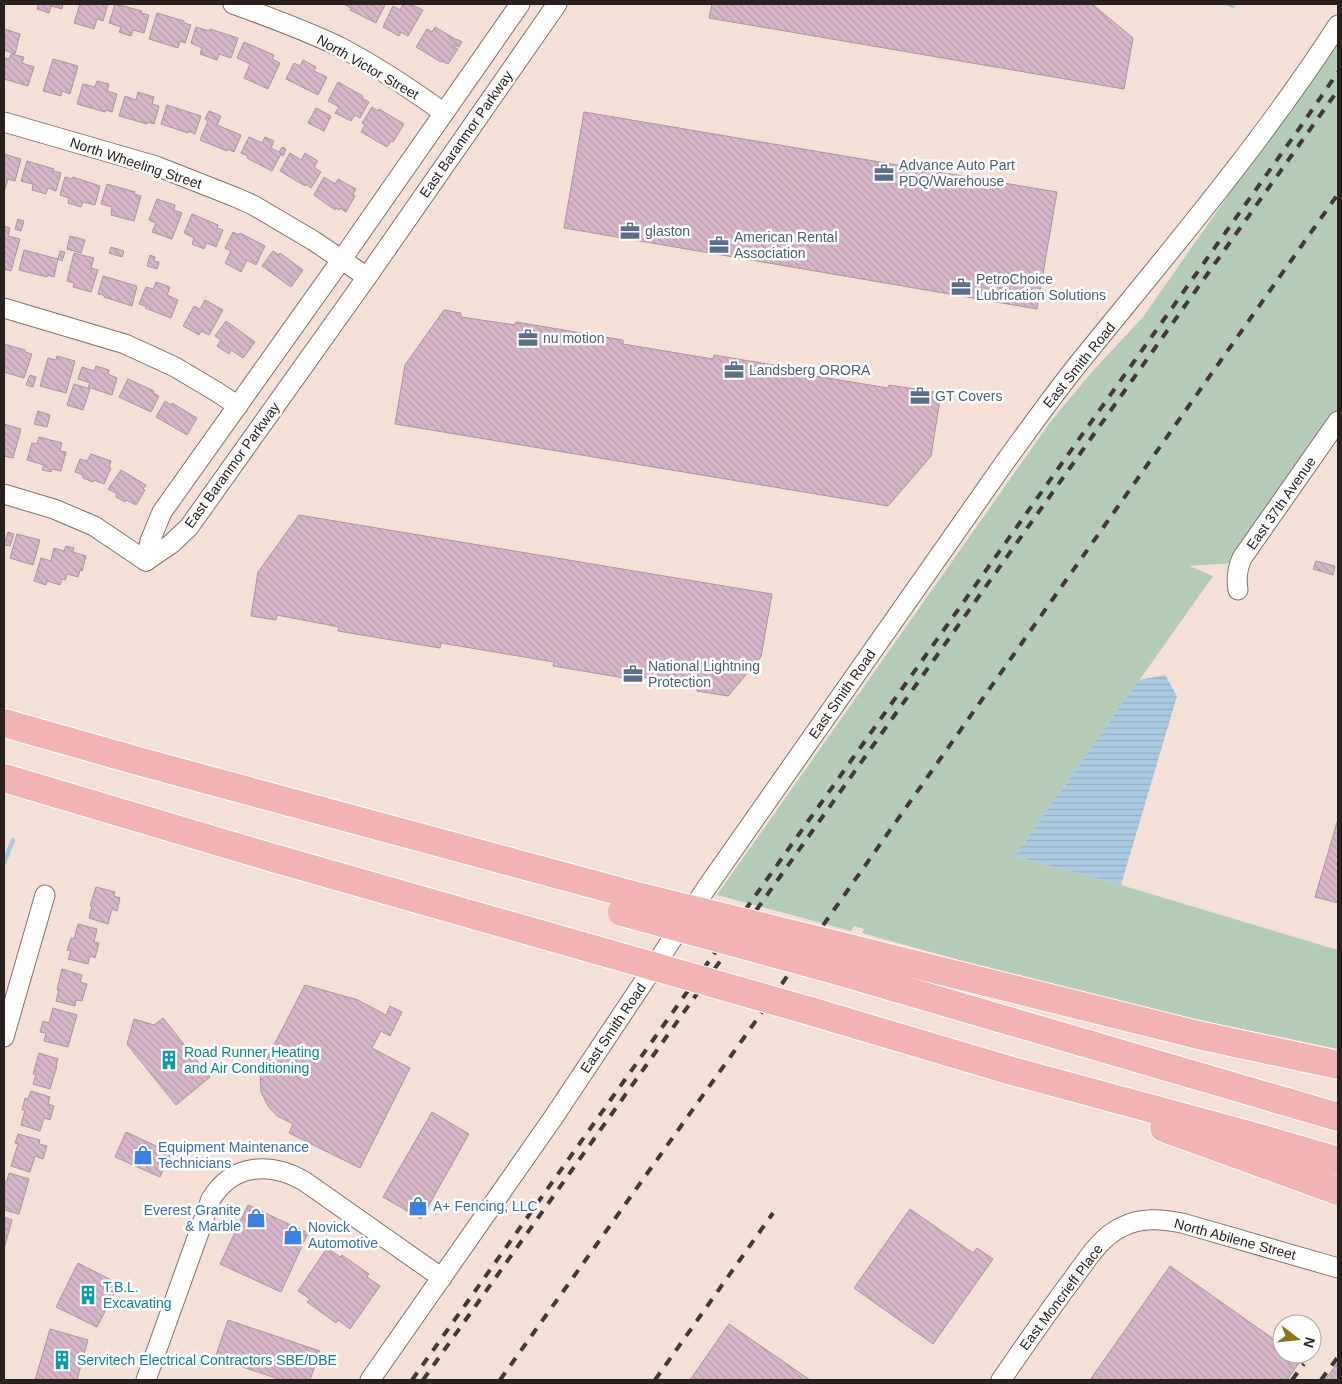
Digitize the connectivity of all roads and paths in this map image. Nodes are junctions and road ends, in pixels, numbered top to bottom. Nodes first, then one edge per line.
1 (233, 4) edge
2 (520, 4) edge
3 (557, 4) edge
4 (1338, 25) edge
5 (444, 113) junction
6 (4, 122) edge
7 (342, 259) junction
8 (367, 277) junction
9 (4, 308) edge
10 (238, 406) junction
11 (1338, 421) edge
12 (4, 494) edge
13 (146, 561) junction
14 (1238, 590) dead end
15 (4, 723) edge
16 (4, 778) edge
17 (45, 895) dead end
18 (628, 903) junction
19 (7, 1014) edge
20 (4, 1037) edge
21 (1338, 1065) edge
22 (1012, 1072) junction
23 (1338, 1117) edge
24 (1338, 1161) edge
25 (1338, 1191) edge
26 (1130, 1223) joint
27 (1338, 1268) edge
28 (442, 1278) junction
29 (146, 1380) edge
30 (370, 1380) edge
31 (1000, 1380) edge

1 - 5 street, North Victor Street
2 - 5 street, East Baranmor Parkway
3 - 8 street, East Baranmor Parkway
4 - 28 street, East Smith Road
5 - 7 street, East Baranmor Parkway
6 - 7 street, North Wheeling Street
7 - 8 street, North Wheeling Street
7 - 10 street, East Baranmor Parkway
8 - 13 street, East Baranmor Parkway
9 - 10 street
10 - 13 street, East Baranmor Parkway
11 - 14 street, East 37th Avenue
12 - 13 street
15 - 18 highway
16 - 22 highway, bridge
17 - 19 street
18 - 21 highway, bridge
18 - 23 highway, bridge
19 - 20 street
22 - 24 highway
22 - 25 highway
26 - 27 street, North Abilene Street
26 - 31 street, East Moncrieff Place
28 - 29 street
28 - 30 street, East Smith Road

